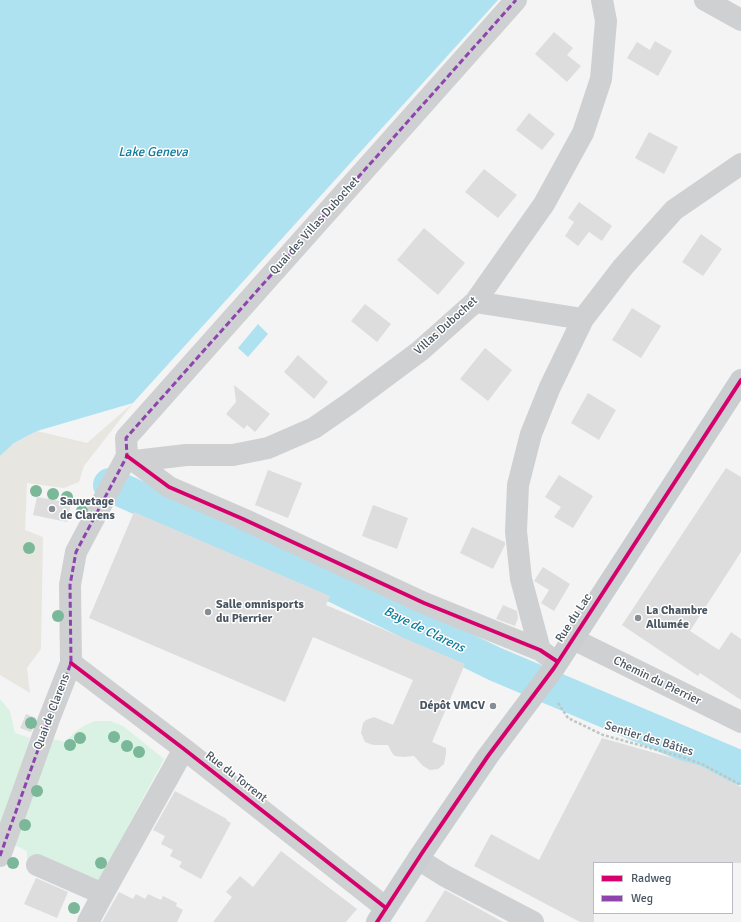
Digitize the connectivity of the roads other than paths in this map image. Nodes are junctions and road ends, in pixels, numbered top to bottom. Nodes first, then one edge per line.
1 (516, 0) edge
2 (602, 0) edge
3 (705, 0) edge
4 (741, 20) edge
5 (741, 164) edge
6 (475, 302) junction
7 (583, 319) junction
8 (741, 380) edge
9 (129, 460) junction
10 (572, 639) junction
11 (551, 660) junction
12 (71, 663) junction
13 (741, 722) edge
14 (184, 749) junction
15 (0, 856) edge
16 (418, 859) junction
17 (37, 865) dead end
18 (102, 894) junction
19 (382, 915) edge
20 (88, 922) edge
21 (533, 922) edge

1 - 9 street, Quai des Villas Dubochet
2 - 6 street, Villas Dubochet
3 - 4 street
5 - 7 street
6 - 7 street
6 - 9 street, Villas Dubochet
7 - 11 street
8 - 10 main road, Rue du Lac
9 - 11 street
9 - 12 street, Quai de Clarens
10 - 11 main road, Rue du Lac
10 - 13 street, Chemin du Pierrier
11 - 16 main road, Rue du Lac
12 - 14 street, Rue du Torrent
12 - 15 street, Quai de Clarens
14 - 18 street
14 - 19 street, Rue du Torrent
16 - 19 main road, Rue du Lac
16 - 21 street
17 - 18 street
18 - 20 street

